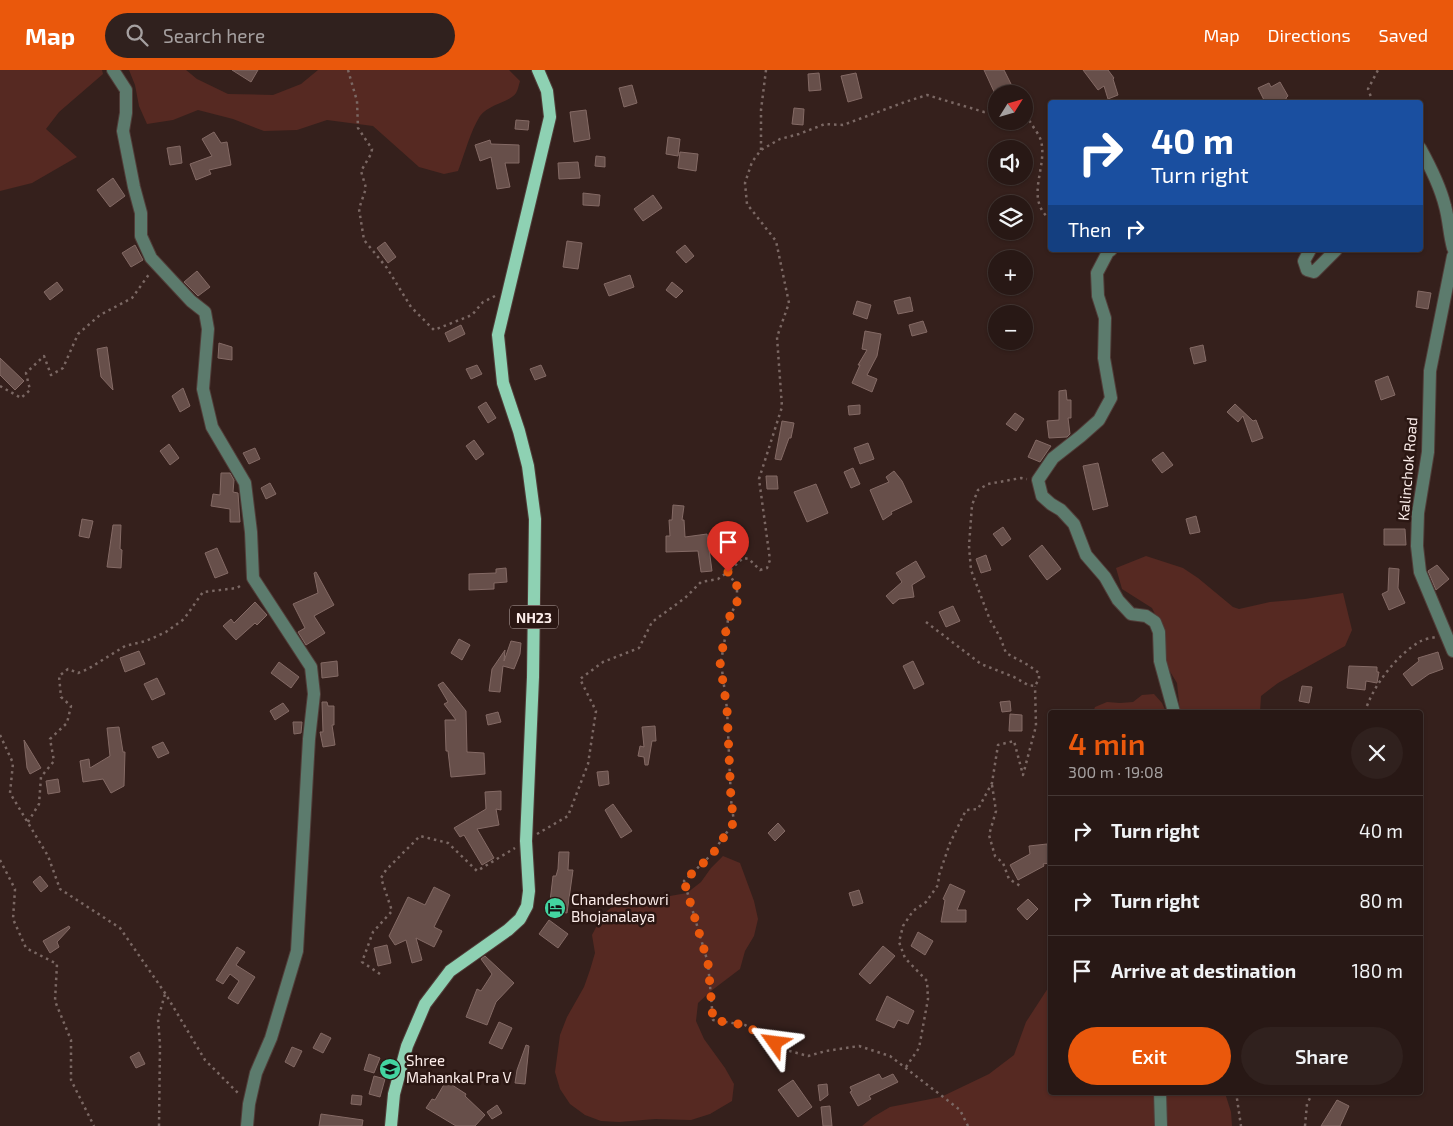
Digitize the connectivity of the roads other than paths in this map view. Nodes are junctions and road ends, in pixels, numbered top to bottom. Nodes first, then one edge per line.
1 (113, 70) edge
2 (538, 70) edge
3 (1423, 153) edge
4 (1453, 248) edge
5 (1110, 252) edge
6 (1309, 252) edge
7 (1334, 252) edge
8 (1453, 256) edge
9 (1453, 651) edge
10 (1173, 710) edge
11 (1160, 1095) edge
12 (247, 1126) edge
13 (391, 1126) edge
14 (1161, 1126) edge

1 - 12 street
2 - 13 main road, NH23
3 - 4 street
5 - 10 street
6 - 7 street
8 - 9 street, Kalinchok Road
11 - 14 street

